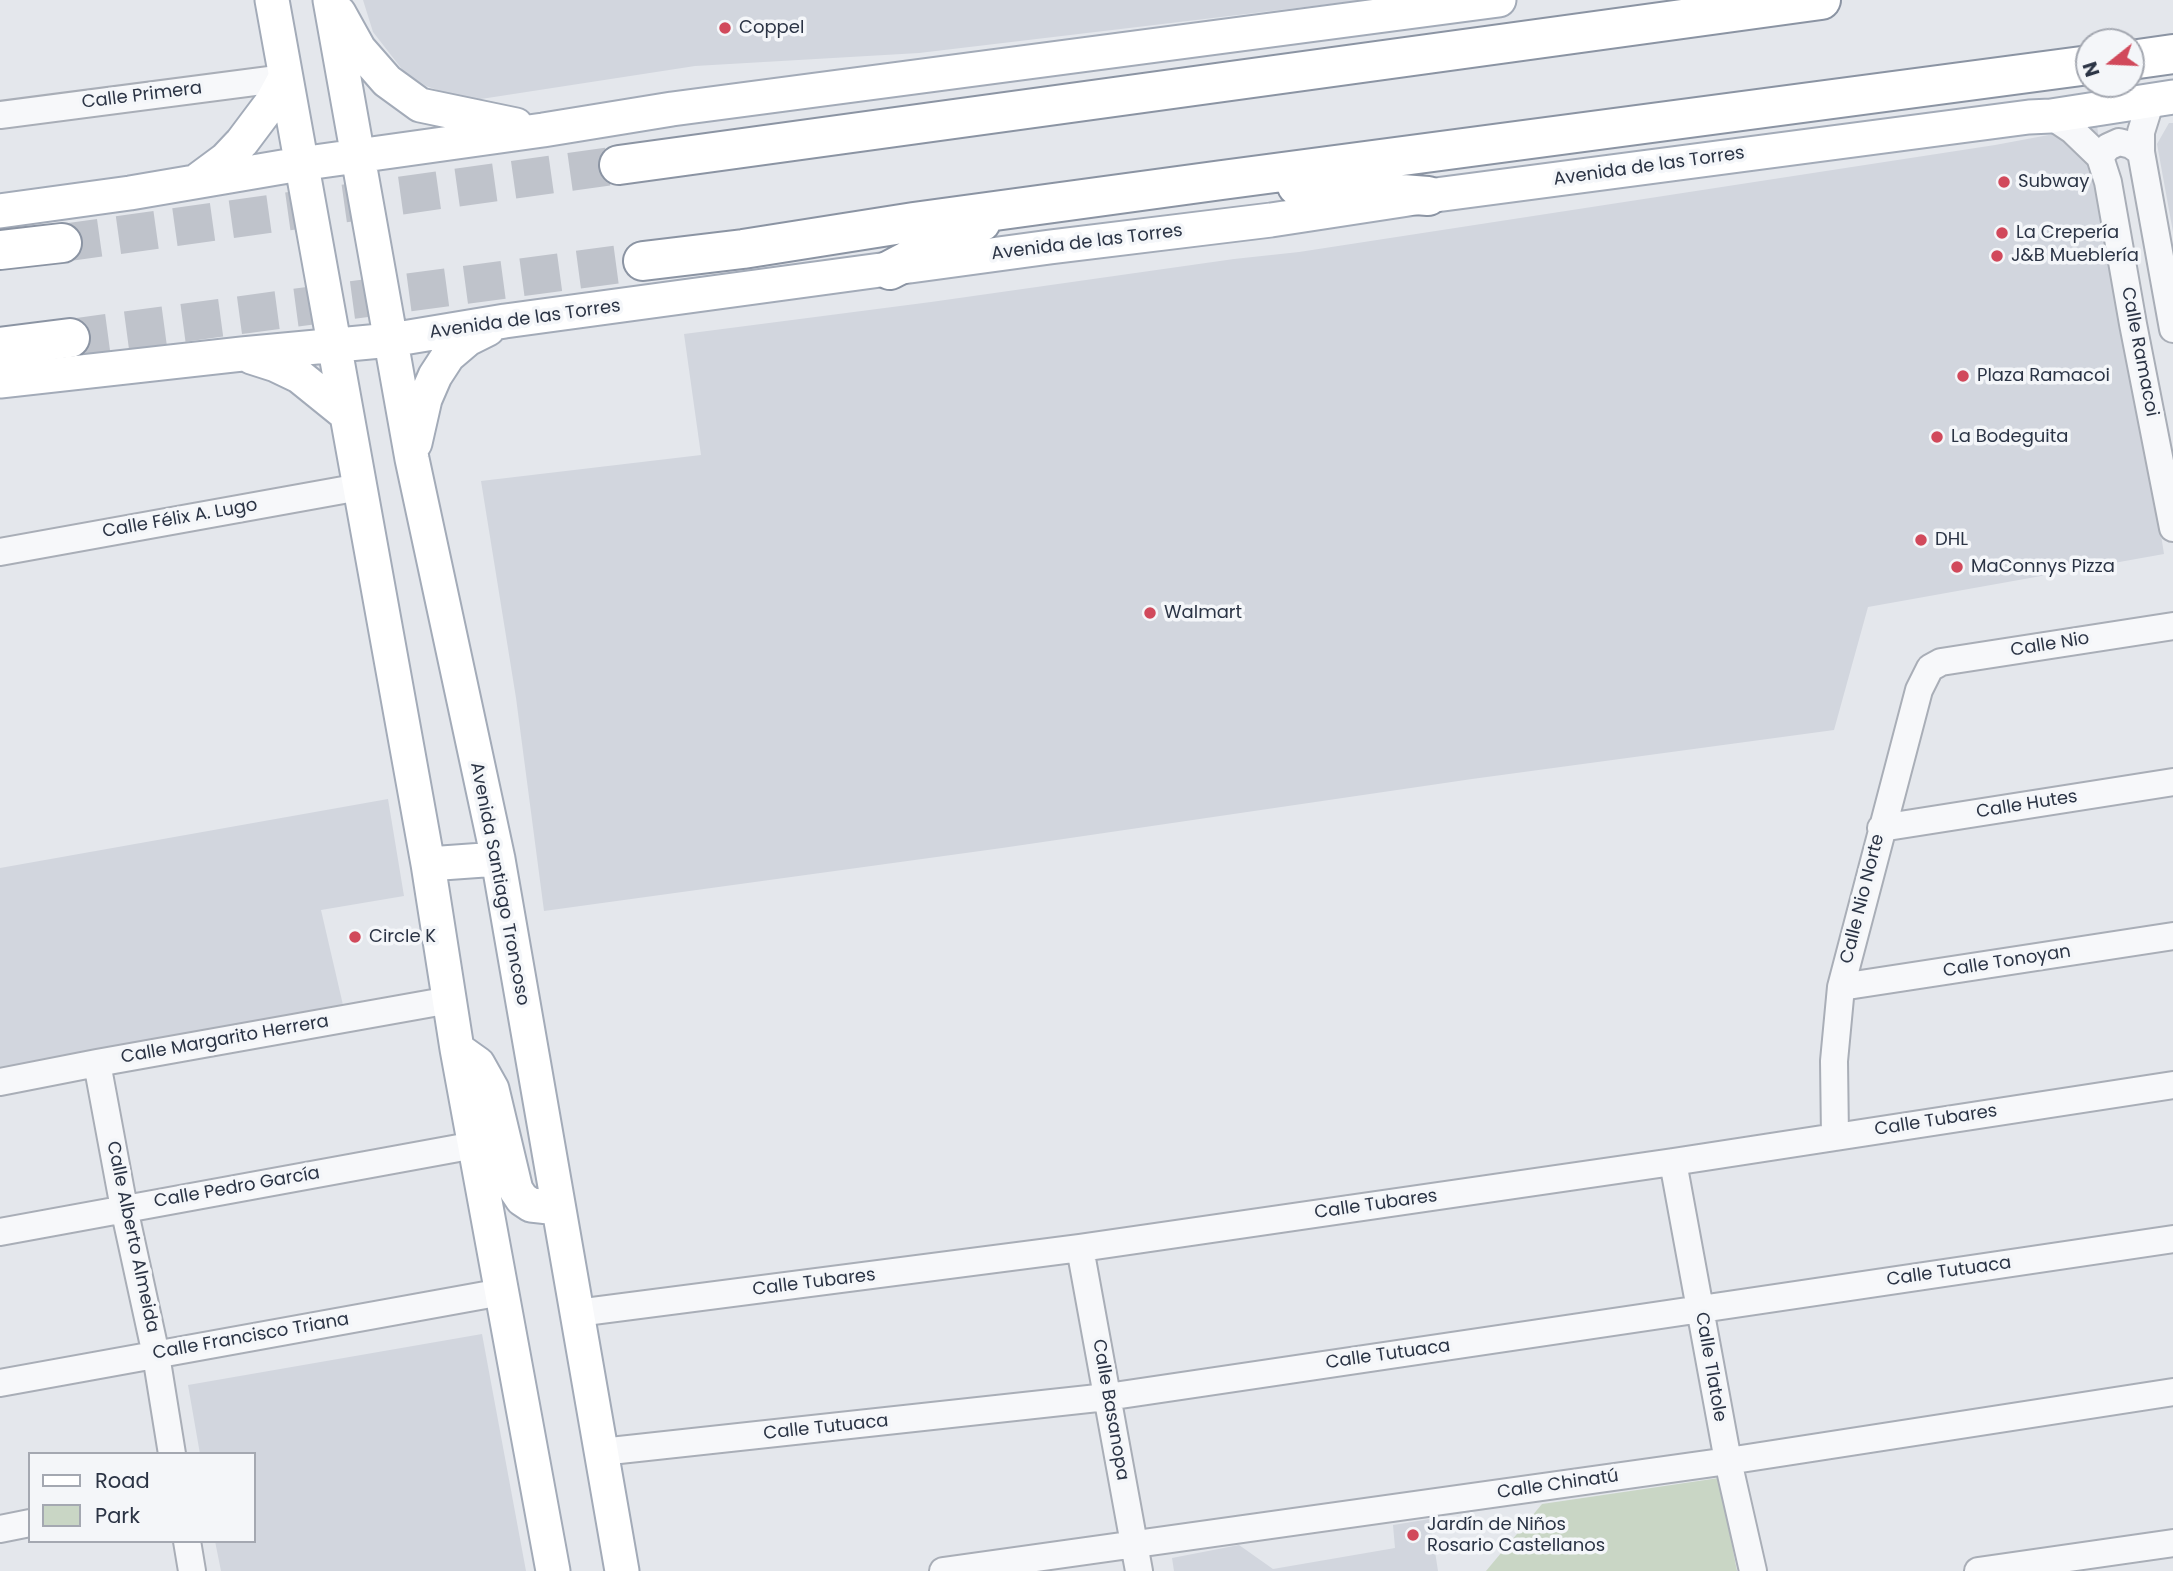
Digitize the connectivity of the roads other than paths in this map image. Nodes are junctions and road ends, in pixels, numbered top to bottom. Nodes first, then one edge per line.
1 (272, 0) edge
2 (331, 0) edge
3 (1499, 0) edge
4 (1821, 0) edge
5 (1427, 5) edge
6 (2173, 54) edge
7 (2145, 58) edge
8 (2075, 67) edge
9 (285, 78) junction
10 (2162, 98) edge
11 (0, 115) edge
12 (2051, 116) junction
13 (542, 130) junction
14 (2141, 152) junction
15 (356, 156) junction
16 (2100, 157) junction
17 (300, 164) junction
18 (619, 165) tunnel mouth
19 (1222, 180) junction
20 (196, 181) junction
21 (1428, 197) junction
22 (1006, 209) junction
23 (0, 211) edge
24 (62, 243) tunnel mouth
25 (0, 250) edge
26 (643, 261) tunnel mouth
27 (890, 270) junction
28 (505, 321) junction
29 (2173, 329) edge
30 (70, 338) tunnel mouth
31 (391, 340) junction
32 (334, 345) junction
33 (0, 347) edge
34 (242, 354) junction
35 (0, 381) edge
36 (346, 414) junction
37 (412, 459) junction
38 (360, 487) junction
39 (2173, 528) edge
40 (0, 552) edge
41 (2173, 626) edge
42 (1930, 668) joint
43 (2173, 782) edge
44 (1881, 828) junction
45 (498, 859) junction
46 (428, 864) junction
47 (2173, 936) edge
48 (1841, 988) junction
49 (450, 1000) junction
50 (457, 1049) junction
51 (97, 1062) junction
52 (0, 1082) edge
53 (2173, 1085) edge
54 (1835, 1137) junction
55 (475, 1145) junction
56 (1673, 1162) junction
57 (124, 1208) junction
58 (558, 1208) junction
59 (0, 1232) edge
60 (2173, 1240) edge
61 (1080, 1248) junction
62 (502, 1292) junction
63 (1700, 1308) junction
64 (577, 1313) junction
65 (156, 1355) junction
66 (0, 1383) edge
67 (2173, 1391) edge
68 (1107, 1396) junction
69 (172, 1452) edge
70 (601, 1452) junction
71 (1728, 1461) junction
72 (28, 1523) edge
73 (0, 1529) edge
74 (187, 1543) edge
75 (2173, 1543) edge
76 (1135, 1544) junction
77 (192, 1571) edge
78 (553, 1571) edge
79 (622, 1571) edge
80 (943, 1571) edge
81 (1139, 1571) edge
82 (1753, 1571) edge
83 (1978, 1571) edge

1 - 9 main road
2 - 13 main road
2 - 15 main road
3 - 5 main road
4 - 18 highway
5 - 13 main road
6 - 7 highway
8 - 19 highway
9 - 11 street, Calle Primera
9 - 17 main road
9 - 20 main road
10 - 12 main road, Avenida de las Torres
10 - 14 street
12 - 16 street, Calle Ramacoi
12 - 21 main road, Avenida de las Torres
13 - 15 main road
14 - 16 street
14 - 29 street
15 - 17 main road
15 - 31 main road, Avenida Santiago Troncoso
16 - 39 street, Calle Ramacoi
17 - 20 main road
17 - 32 main road
19 - 21 highway
19 - 22 highway
20 - 23 main road
21 - 27 main road, Avenida de las Torres
22 - 26 highway
22 - 27 highway
24 - 25 highway
27 - 28 main road, Avenida de las Torres
28 - 31 main road, Avenida de las Torres
28 - 37 main road
30 - 33 highway
31 - 32 main road, Avenida de las Torres
31 - 37 main road, Avenida Santiago Troncoso
32 - 34 main road, Avenida de las Torres
32 - 36 main road
34 - 35 main road, Avenida de las Torres
34 - 36 main road
36 - 38 main road
37 - 45 main road, Avenida Santiago Troncoso
38 - 40 street, Calle Félix A. Lugo
38 - 46 main road
41 - 42 street, Calle Nio
42 - 44 street, Calle Nio Norte
43 - 44 street, Calle Hutes
44 - 48 street, Calle Nio Norte
45 - 46 main road
45 - 58 main road, Avenida Santiago Troncoso
46 - 49 main road
47 - 48 street, Calle Tonoyan
48 - 54 street, Calle Nio Norte
49 - 50 main road
49 - 51 street, Calle Margarito Herrera
50 - 55 main road
50 - 58 main road
51 - 52 street, Calle Margarito Herrera
51 - 57 street, Calle Alberto Almeida
53 - 54 street, Calle Tubares
54 - 56 street, Calle Tubares
55 - 57 street, Calle Pedro García
55 - 62 main road
56 - 61 street, Calle Tubares
56 - 63 street, Calle Tlatole
57 - 59 street, Calle Pedro García
57 - 65 street, Calle Alberto Almeida
58 - 64 main road, Avenida Santiago Troncoso
60 - 63 street, Calle Tutuaca
61 - 64 street, Calle Tubares
61 - 68 street, Calle Basanopa
62 - 65 street, Calle Francisco Triana
62 - 78 main road
63 - 68 street, Calle Tutuaca
63 - 71 street, Calle Tlatole
64 - 70 main road, Avenida Santiago Troncoso
65 - 66 street, Calle Francisco Triana
65 - 69 street, Calle Alberto Almeida
67 - 71 street, Calle Chinatú
68 - 70 street, Calle Tutuaca
68 - 76 street, Calle Basanopa
70 - 79 main road, Avenida Santiago Troncoso
71 - 76 street, Calle Chinatú
71 - 82 street, Calle Tlatole
72 - 73 street
74 - 77 street
75 - 83 street
76 - 80 street, Calle Chinatú
76 - 81 street, Calle Basanopa

